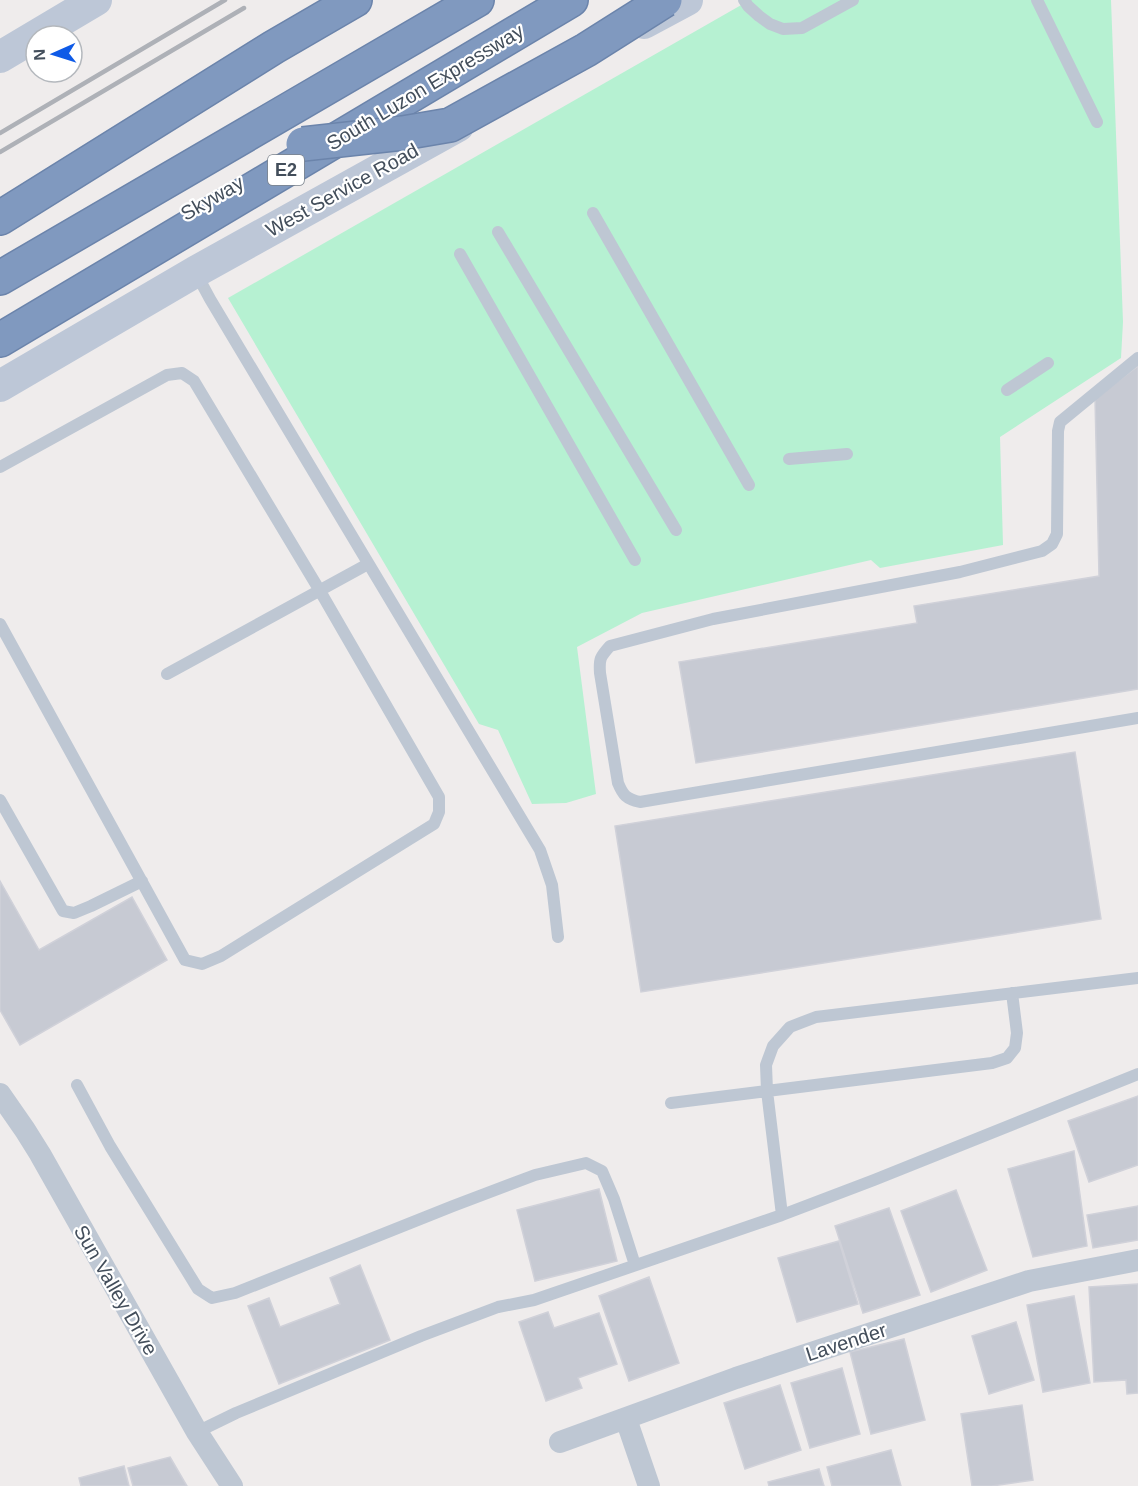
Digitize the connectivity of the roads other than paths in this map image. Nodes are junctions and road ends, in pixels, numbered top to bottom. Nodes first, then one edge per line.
1 (96, 0) edge
2 (355, 0) edge
3 (452, 0) edge
4 (477, 0) edge
5 (548, 0) edge
6 (571, 0) edge
7 (665, 0) edge
8 (687, 0) edge
9 (744, 0) edge
10 (852, 0) edge
11 (1036, 0) edge
12 (0, 57) edge
13 (1097, 122) dead end
14 (303, 144) junction
15 (593, 213) dead end
16 (0, 218) edge
17 (498, 232) dead end
18 (460, 254) dead end
19 (0, 262) edge
20 (195, 272) junction
21 (0, 278) edge
22 (0, 323) edge
23 (0, 340) edge
24 (1138, 358) edge
25 (1048, 363) dead end
26 (0, 386) edge
27 (1007, 390) dead end
28 (847, 454) dead end
29 (789, 459) dead end
30 (0, 467) edge
31 (749, 485) dead end
32 (676, 530) dead end
33 (635, 560) dead end
34 (368, 564) junction
35 (320, 591) junction
36 (0, 624) edge
37 (167, 674) dead end
38 (1138, 718) edge
39 (0, 800) edge
40 (142, 881) junction
41 (558, 936) dead end
42 (1138, 978) edge
43 (1012, 993) junction
44 (1138, 1074) edge
45 (77, 1085) dead end
46 (767, 1091) junction
47 (0, 1094) edge
48 (671, 1103) dead end
49 (782, 1215) junction
50 (1138, 1260) edge
51 (635, 1265) junction
52 (626, 1419) junction
53 (197, 1432) junction
54 (560, 1442) dead end
55 (232, 1486) edge
56 (649, 1486) edge

1 - 12 main road
2 - 16 highway
3 - 19 highway
4 - 21 highway, Skyway / E2
5 - 14 highway, Skyway / E2
6 - 23 highway, South Luzon Expressway / E2
7 - 14 highway, bridge
8 - 20 main road, West Service Road
9 - 10 lane
11 - 13 lane
14 - 22 highway, Skyway / E2
15 - 31 lane
17 - 32 lane
18 - 33 lane
20 - 26 main road, West Service Road
20 - 34 lane
24 - 38 lane
25 - 27 lane
28 - 29 lane
30 - 35 lane
34 - 35 lane
34 - 41 lane
35 - 37 lane
35 - 40 lane
36 - 40 lane
39 - 40 lane
42 - 43 lane
43 - 46 lane
43 - 46 lane
44 - 49 lane
45 - 51 lane
46 - 48 lane
46 - 49 lane
47 - 53 street, Sun Valley Drive
49 - 51 lane
50 - 52 street, Lavender
51 - 53 lane
52 - 54 street, Lavender
52 - 56 street
53 - 55 street, Sun Valley Drive

